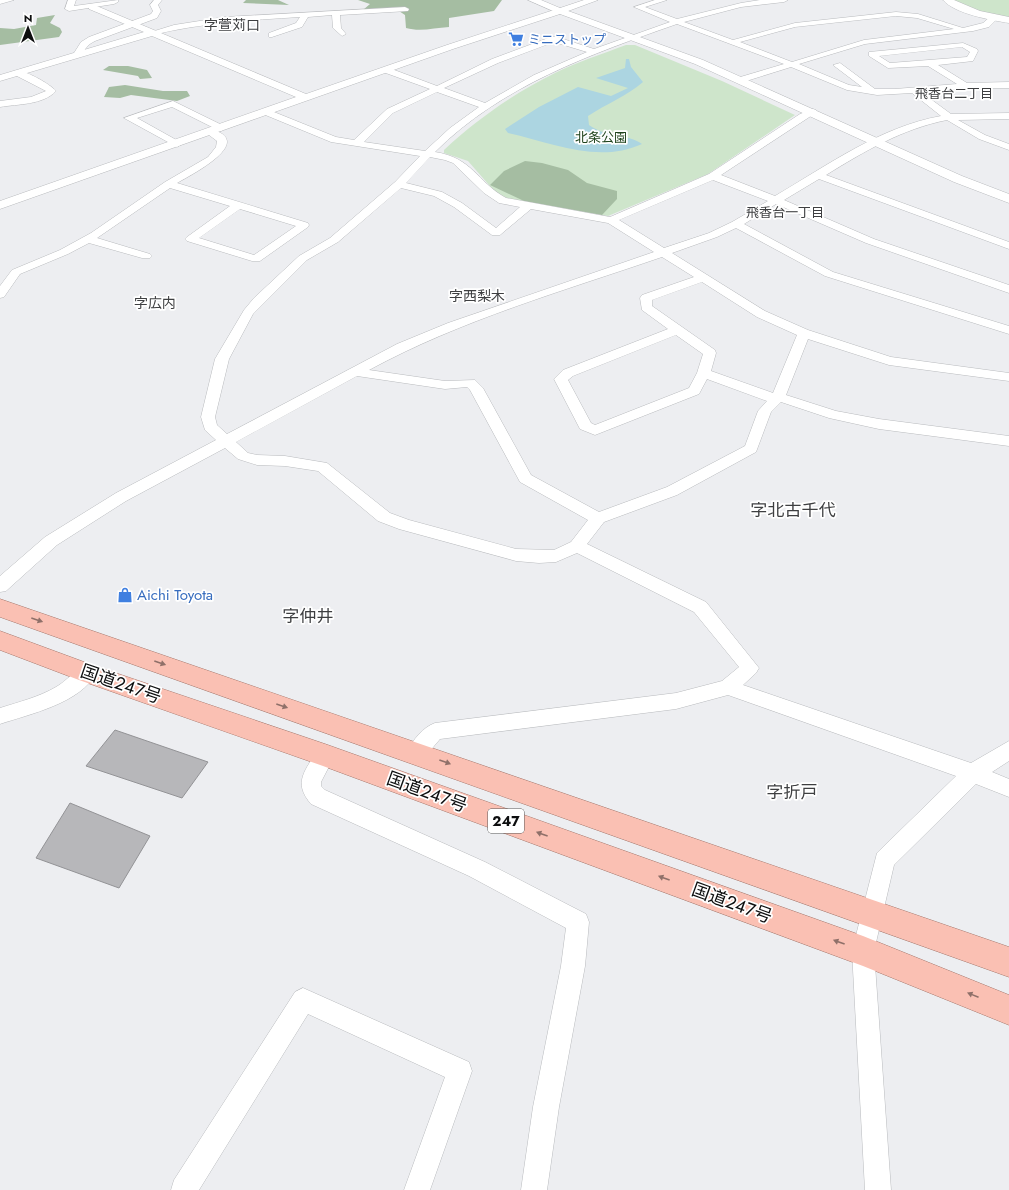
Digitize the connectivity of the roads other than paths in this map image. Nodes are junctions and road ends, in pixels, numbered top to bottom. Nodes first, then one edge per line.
1 (10, 0) edge
2 (72, 0) edge
3 (114, 0) edge
4 (158, 0) edge
5 (534, 0) edge
6 (593, 0) edge
7 (663, 0) edge
8 (784, 0) edge
9 (948, 0) edge
10 (0, 2) edge
11 (92, 7) junction
12 (406, 10) dead end
13 (560, 11) junction
14 (336, 13) junction
15 (306, 14) junction
16 (994, 18) junction
17 (1009, 20) edge
18 (676, 21) junction
19 (131, 24) junction
20 (964, 31) junction
21 (152, 33) junction
22 (342, 34) dead end
23 (272, 35) dead end
24 (634, 37) junction
25 (896, 37) junction
26 (733, 42) junction
27 (917, 50) junction
28 (594, 52) junction
29 (80, 54) junction
30 (930, 63) junction
31 (791, 64) junction
32 (837, 65) dead end
33 (386, 70) junction
34 (18, 73) junction
35 (0, 78) edge
36 (740, 80) junction
37 (1009, 85) edge
38 (965, 86) junction
39 (439, 88) junction
40 (913, 90) junction
41 (875, 92) junction
42 (307, 98) junction
43 (0, 104) edge
44 (485, 106) junction
45 (266, 112) junction
46 (813, 112) junction
47 (1009, 116) edge
48 (949, 117) junction
49 (216, 130) junction
50 (875, 141) junction
51 (358, 142) junction
52 (177, 144) junction
53 (1009, 147) edge
54 (429, 153) junction
55 (818, 175) junction
56 (713, 176) junction
57 (169, 184) junction
58 (399, 184) junction
59 (1009, 199) edge
60 (775, 200) junction
61 (0, 206) edge
62 (237, 206) junction
63 (527, 207) junction
64 (611, 220) junction
65 (736, 224) junction
66 (88, 238) junction
67 (1009, 246) edge
68 (662, 252) junction
69 (146, 256) dead end
70 (704, 277) junction
71 (1009, 289) edge
72 (0, 294) edge
73 (677, 330) junction
74 (1009, 330) edge
75 (804, 333) junction
76 (355, 372) junction
77 (704, 373) junction
78 (1009, 377) edge
79 (777, 398) junction
80 (224, 440) junction
81 (1009, 441) edge
82 (598, 518) junction
83 (577, 546) junction
84 (0, 586) edge
85 (0, 608) edge
86 (0, 640) edge
87 (87, 673) junction
88 (728, 687) junction
89 (0, 716) edge
90 (1009, 750) edge
91 (416, 752) junction
92 (325, 755) junction
93 (973, 773) junction
94 (1009, 788) edge
95 (872, 914) junction
96 (863, 950) junction
97 (1009, 962) edge
98 (1009, 1010) edge
99 (185, 1190) edge
100 (417, 1190) edge
101 (534, 1190) edge
102 (878, 1190) edge

1 - 10 street
2 - 11 street
3 - 11 street
4 - 19 street
5 - 13 main road
6 - 13 main road
7 - 18 street
8 - 18 street
9 - 16 street
11 - 19 street
12 - 14 street
13 - 24 street
13 - 33 street
14 - 15 street
14 - 22 street
15 - 21 street
15 - 23 street
16 - 17 street
16 - 20 street
18 - 24 street
18 - 26 street
19 - 21 street
19 - 29 street
20 - 25 street
20 - 26 street
21 - 29 street
21 - 42 street
24 - 28 street
24 - 36 street
25 - 27 street
25 - 31 street
26 - 31 street
27 - 30 street
27 - 30 street
28 - 39 street
28 - 44 street
29 - 34 street
30 - 38 street
31 - 36 street
31 - 41 street
32 - 41 street
33 - 39 street
33 - 42 street
34 - 35 street
34 - 43 street
36 - 46 street
37 - 38 street
38 - 40 street
39 - 44 street
39 - 51 street
40 - 41 street
40 - 48 street
42 - 45 street
44 - 54 street
45 - 49 street
45 - 51 street
46 - 50 street
46 - 56 street
47 - 48 street
48 - 50 street
48 - 53 street
49 - 52 street
49 - 52 street
49 - 57 street
50 - 55 street
50 - 59 street
51 - 54 street
52 - 61 street
54 - 58 street
54 - 63 street
55 - 60 street
55 - 67 street
56 - 60 street
56 - 64 street
57 - 62 street
57 - 66 street
58 - 63 street
58 - 80 street
60 - 65 street
60 - 71 street
62 - 62 street
63 - 64 street
64 - 68 street
65 - 68 street
65 - 74 street
66 - 69 street
66 - 72 street
68 - 70 street
68 - 76 street
70 - 73 street
70 - 75 street
73 - 77 street
73 - 77 street
75 - 78 street
75 - 79 street
76 - 80 street
76 - 82 street
77 - 79 street
79 - 81 street
79 - 82 street
80 - 83 street
80 - 84 street
82 - 83 street
83 - 88 street
85 -> 91 highway, 国道247号 / 247
86 - 87 highway, 国道247号 / 247
87 - 89 street
87 - 92 highway, 国道247号 / 247
88 - 91 street
88 - 93 street
90 - 93 street
91 -> 95 highway, 国道247号 / 247
96 -> 92 highway, 国道247号 / 247
92 - 101 street
93 - 94 street
93 - 95 street
95 - 96 street
95 - 97 highway, 国道247号 / 247
98 -> 96 highway, 国道247号 / 247
96 - 102 street
99 - 100 street

